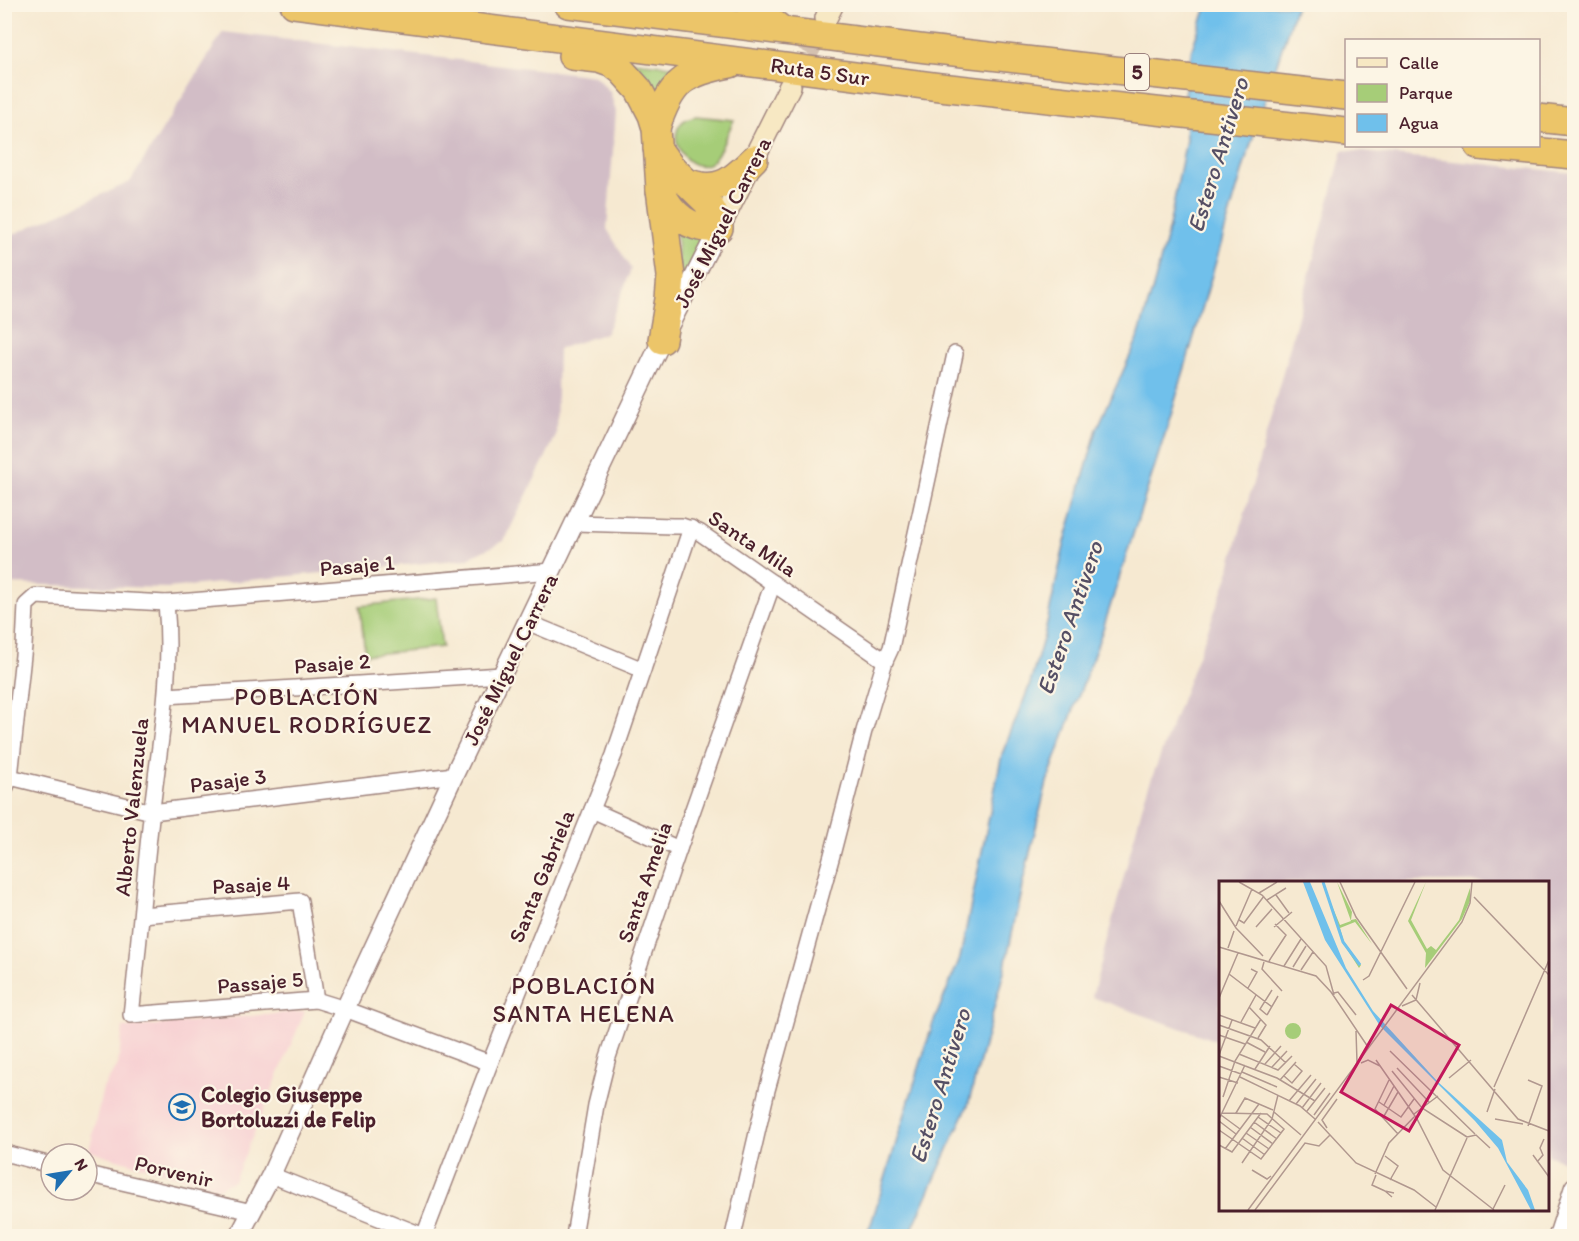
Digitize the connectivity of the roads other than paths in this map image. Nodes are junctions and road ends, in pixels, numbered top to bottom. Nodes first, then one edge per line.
1 (294, 4) edge
2 (568, 4) edge
3 (750, 4) edge
4 (347, 10) junction
5 (783, 31) junction
6 (747, 61) junction
7 (790, 86) tunnel mouth
8 (1345, 96) edge
9 (1540, 118) edge
10 (1575, 122) edge
11 (1345, 132) edge
12 (657, 138) junction
13 (1490, 147) edge
14 (1575, 155) edge
15 (754, 159) junction
16 (672, 185) junction
17 (718, 228) junction
18 (662, 340) junction
19 (955, 354) dead end
20 (575, 523) junction
21 (691, 528) junction
22 (552, 571) junction
23 (773, 583) junction
24 (166, 603) junction
25 (527, 622) junction
26 (885, 661) junction
27 (643, 670) junction
28 (502, 675) junction
29 (165, 696) junction
30 (454, 774) junction
31 (10, 777) junction
32 (4, 792) edge
33 (592, 810) junction
34 (152, 812) junction
35 (679, 849) junction
36 (142, 915) junction
37 (316, 1000) junction
38 (345, 1009) junction
39 (131, 1015) joint
40 (490, 1063) junction
41 (4, 1154) edge
42 (39, 1162) edge
43 (271, 1175) junction
44 (99, 1177) edge
45 (1575, 1187) edge
46 (252, 1212) junction
47 (239, 1236) edge
48 (424, 1236) edge
49 (574, 1236) edge
50 (733, 1236) edge
51 (1558, 1236) edge

1 - 4 highway, Ruta 5 Sur / 5
2 - 5 highway, Ruta 5 Sur / 5
3 - 5 highway
4 - 6 highway, Ruta 5 Sur / 5
4 - 12 highway
5 - 8 highway, Ruta 5 Sur / 5
6 - 11 highway, Ruta 5 Sur / 5
6 - 12 highway
7 - 15 main road, José Miguel Carrera
9 - 10 highway
12 - 16 highway
13 - 14 highway
15 - 16 highway
15 - 17 main road, José Miguel Carrera
16 - 17 highway
16 - 18 highway
17 - 18 street, José Miguel Carrera
18 - 20 street, José Miguel Carrera
19 - 26 street
20 - 21 street, Santa Mila
20 - 22 street, José Miguel Carrera
21 - 23 street, Santa Mila
21 - 27 street, Santa Gabriela
22 - 24 street, Pasaje 1
22 - 25 street, José Miguel Carrera
23 - 26 street, Santa Mila
23 - 35 street, Santa Amelia
24 - 29 street, Alberto Valenzuela
24 - 31 street, Pasaje 1
25 - 27 street
25 - 28 street, José Miguel Carrera
26 - 50 street
27 - 33 street, Santa Gabriela
28 - 29 street, Pasaje 2
28 - 30 street, José Miguel Carrera
29 - 34 street, Alberto Valenzuela
30 - 34 street, Pasaje 3
30 - 38 street, José Miguel Carrera
31 - 32 street, Pasaje 1
31 - 34 street, Pasaje 3
33 - 35 street
33 - 40 street, Santa Gabriela
34 - 36 street, Alberto Valenzuela
35 - 49 street, Santa Amelia
36 - 37 street, Pasaje 4
36 - 39 street, Alberto Valenzuela
37 - 38 street, Passaje 5
37 - 39 street, Passaje 5
38 - 40 street, Passaje 5
38 - 43 street, José Miguel Carrera
40 - 48 street, Santa Gabriela
41 - 42 street
43 - 46 street, José Miguel Carrera
43 - 48 street
44 - 46 street, Porvenir
45 - 51 street
46 - 47 street, José Miguel Carrera

